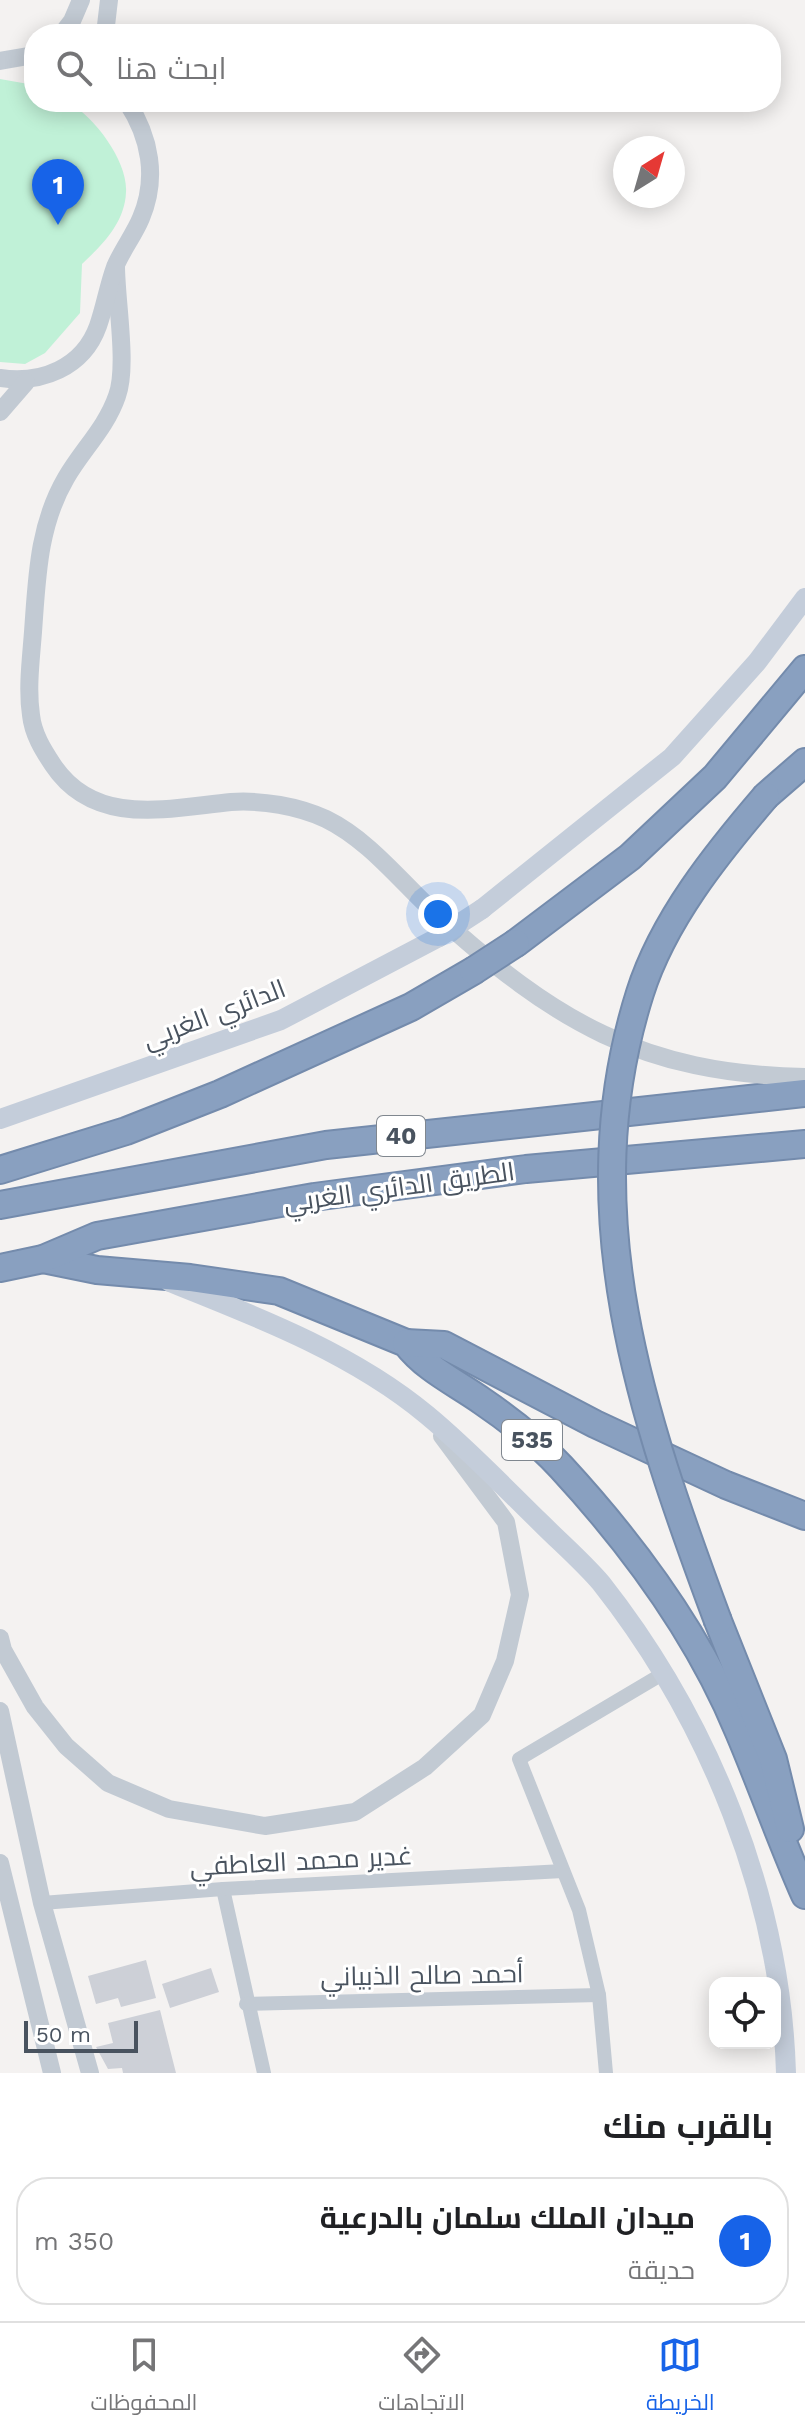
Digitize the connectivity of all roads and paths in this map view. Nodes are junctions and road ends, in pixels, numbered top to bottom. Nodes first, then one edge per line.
1 (81, 0) edge
2 (109, 0) edge
3 (70, 24) edge
4 (106, 24) edge
5 (24, 56) edge
6 (0, 61) edge
7 (132, 112) edge
8 (116, 266) junction
9 (0, 378) edge
10 (26, 382) junction
11 (0, 412) edge
12 (805, 598) edge
13 (805, 669) edge
14 (805, 762) edge
15 (805, 1077) edge
16 (805, 1093) edge
17 (0, 1119) edge
18 (805, 1144) edge
19 (0, 1170) edge
20 (0, 1205) edge
21 (43, 1259) junction
22 (0, 1268) edge
23 (152, 1274) junction
24 (406, 1343) junction
25 (426, 1414) junction
26 (805, 1516) edge
27 (0, 1638) edge
28 (664, 1673) junction
29 (0, 1711) edge
30 (0, 1863) edge
31 (563, 1871) junction
32 (223, 1889) junction
33 (805, 1894) edge
34 (42, 1903) junction
35 (599, 1995) junction
36 (246, 2004) junction
37 (52, 2073) edge
38 (90, 2073) edge
39 (264, 2073) edge
40 (606, 2073) edge
41 (786, 2073) edge

1 - 3 street
2 - 4 street
5 - 6 street
7 - 8 street
8 - 10 street
8 - 15 street
9 - 10 street
10 - 11 street
12 - 17 main road, الدائري الغربي, bridge
13 - 19 highway, bridge
14 - 33 highway, 535, bridge
16 - 20 highway, الطريق الدائري الغربي / 40
18 - 21 highway, الطريق الدائري الغربي / 40
21 - 22 highway, الطريق الدائري الغربي / 40
21 - 23 highway, 535
23 - 24 highway, 535
23 - 25 main road
24 - 26 highway, 535
24 - 33 highway, 535
25 - 27 street
25 - 28 main road
28 - 31 street
28 - 41 main road
29 - 34 street
30 - 37 street
31 - 32 street, غدير محمد العاطفي
31 - 35 street
32 - 34 street, غدير محمد العاطفي
32 - 36 street
34 - 38 street
35 - 36 street, أحمد صالح الذبياني
35 - 40 street
36 - 39 street

